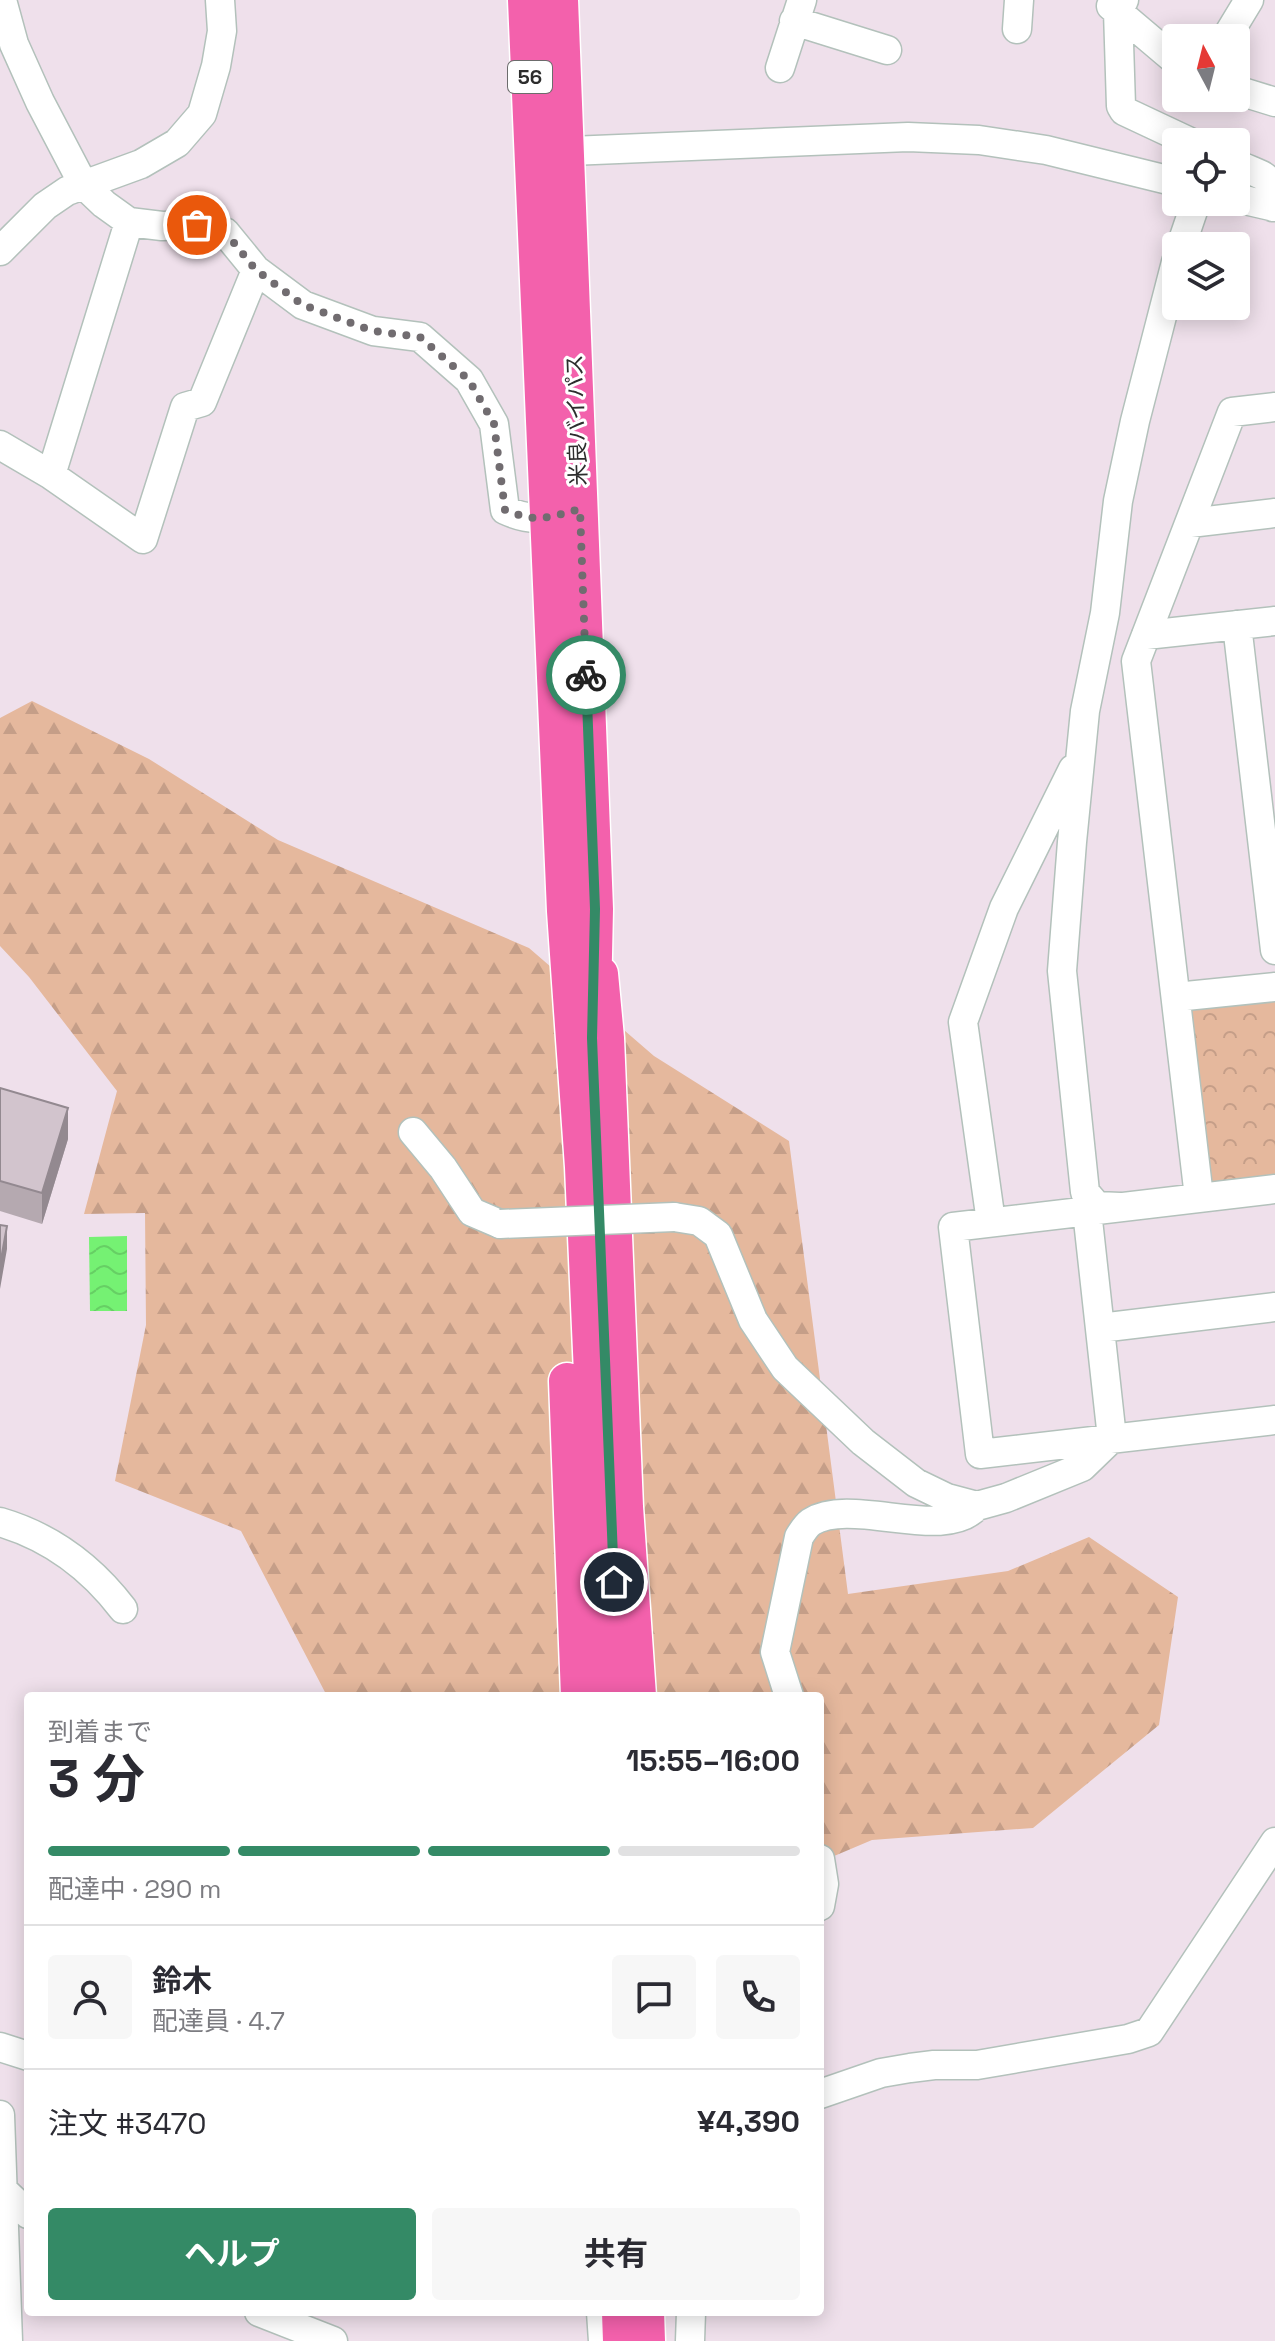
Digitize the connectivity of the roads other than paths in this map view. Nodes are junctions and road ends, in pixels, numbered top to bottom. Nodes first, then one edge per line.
1 (2, 0) edge
2 (220, 0) edge
3 (526, 0) edge
4 (560, 0) edge
5 (1019, 0) edge
6 (1249, 0) edge
7 (1116, 4) edge
8 (798, 11) edge
9 (1234, 24) edge
10 (1017, 29) dead end
11 (1162, 48) edge
12 (887, 50) dead end
13 (780, 68) dead end
14 (1250, 94) edge
15 (1275, 102) edge
16 (1162, 129) edge
17 (550, 152) junction
18 (1250, 171) edge
19 (1162, 178) edge
20 (83, 184) junction
21 (1250, 201) edge
22 (1274, 207) edge
23 (129, 222) junction
24 (0, 251) edge
25 (256, 270) junction
26 (1162, 316) edge
27 (1275, 407) edge
28 (0, 445) edge
29 (51, 475) junction
30 (564, 513) junction
31 (1275, 513) edge
32 (1190, 523) junction
33 (1275, 621) edge
34 (1237, 625) junction
35 (1146, 635) junction
36 (1081, 754) junction
37 (580, 910) junction
38 (1275, 950) edge
39 (1275, 987) edge
40 (1176, 997) junction
41 (413, 1132) dead end
42 (1275, 1189) edge
43 (1199, 1197) junction
44 (1120, 1207) junction
45 (1087, 1211) junction
46 (991, 1222) junction
47 (1275, 1307) edge
48 (1100, 1328) junction
49 (1275, 1420) edge
50 (1112, 1438) junction
51 (977, 1506) junction
52 (0, 1522) edge
53 (123, 1609) dead end
54 (579, 1692) edge
55 (606, 1692) edge
56 (617, 1692) edge
57 (638, 1692) edge
58 (788, 1692) edge
59 (1275, 1842) edge
60 (0, 2047) edge
61 (24, 2055) edge
62 (824, 2093) edge
63 (0, 2115) edge
64 (3, 2190) junction
65 (24, 2210) edge
66 (269, 2316) edge
67 (601, 2316) edge
68 (620, 2316) edge
69 (632, 2316) edge
70 (646, 2316) edge
71 (663, 2316) edge
72 (691, 2316) edge
73 (8, 2341) edge
74 (333, 2341) edge
75 (603, 2341) edge
76 (621, 2341) edge
77 (634, 2341) edge
78 (647, 2341) edge
79 (664, 2341) edge
80 (690, 2341) edge

1 - 20 street
2 - 20 street
3 - 17 main road, 56
4 - 17 main road, 56
5 - 10 street
6 - 9 street
7 - 11 street
7 - 16 street
8 - 12 street
8 - 13 street
14 - 15 street
17 - 19 street
17 - 30 main road, 米良バイパス / 56
18 - 22 street
20 - 23 street
20 - 24 street
21 - 22 street
23 - 25 street
23 - 29 street
25 - 29 street
25 - 30 street
26 - 36 street
27 - 32 street
28 - 29 street
30 - 37 main road, 米良バイパス / 56
31 - 32 street
32 - 35 street
33 - 34 street
34 - 35 street
34 - 38 street
35 - 40 street
36 - 44 street
36 - 46 street
37 - 54 main road
37 - 55 main road, 米良バイパス / 56
37 - 56 main road, 米良バイパス / 56
37 - 57 main road
39 - 40 street
40 - 43 street
41 - 51 street, bridge
42 - 43 street
43 - 44 street
44 - 45 street
45 - 46 street
45 - 48 street
46 - 50 street
47 - 48 street
48 - 50 street
49 - 50 street
50 - 51 street
51 - 58 street
52 - 53 street
59 - 62 street
60 - 61 street
63 - 64 street
64 - 65 street
64 - 73 street
66 - 74 street
67 - 75 street
68 - 76 main road
69 - 77 main road
70 - 78 main road
71 - 79 main road
72 - 80 street

